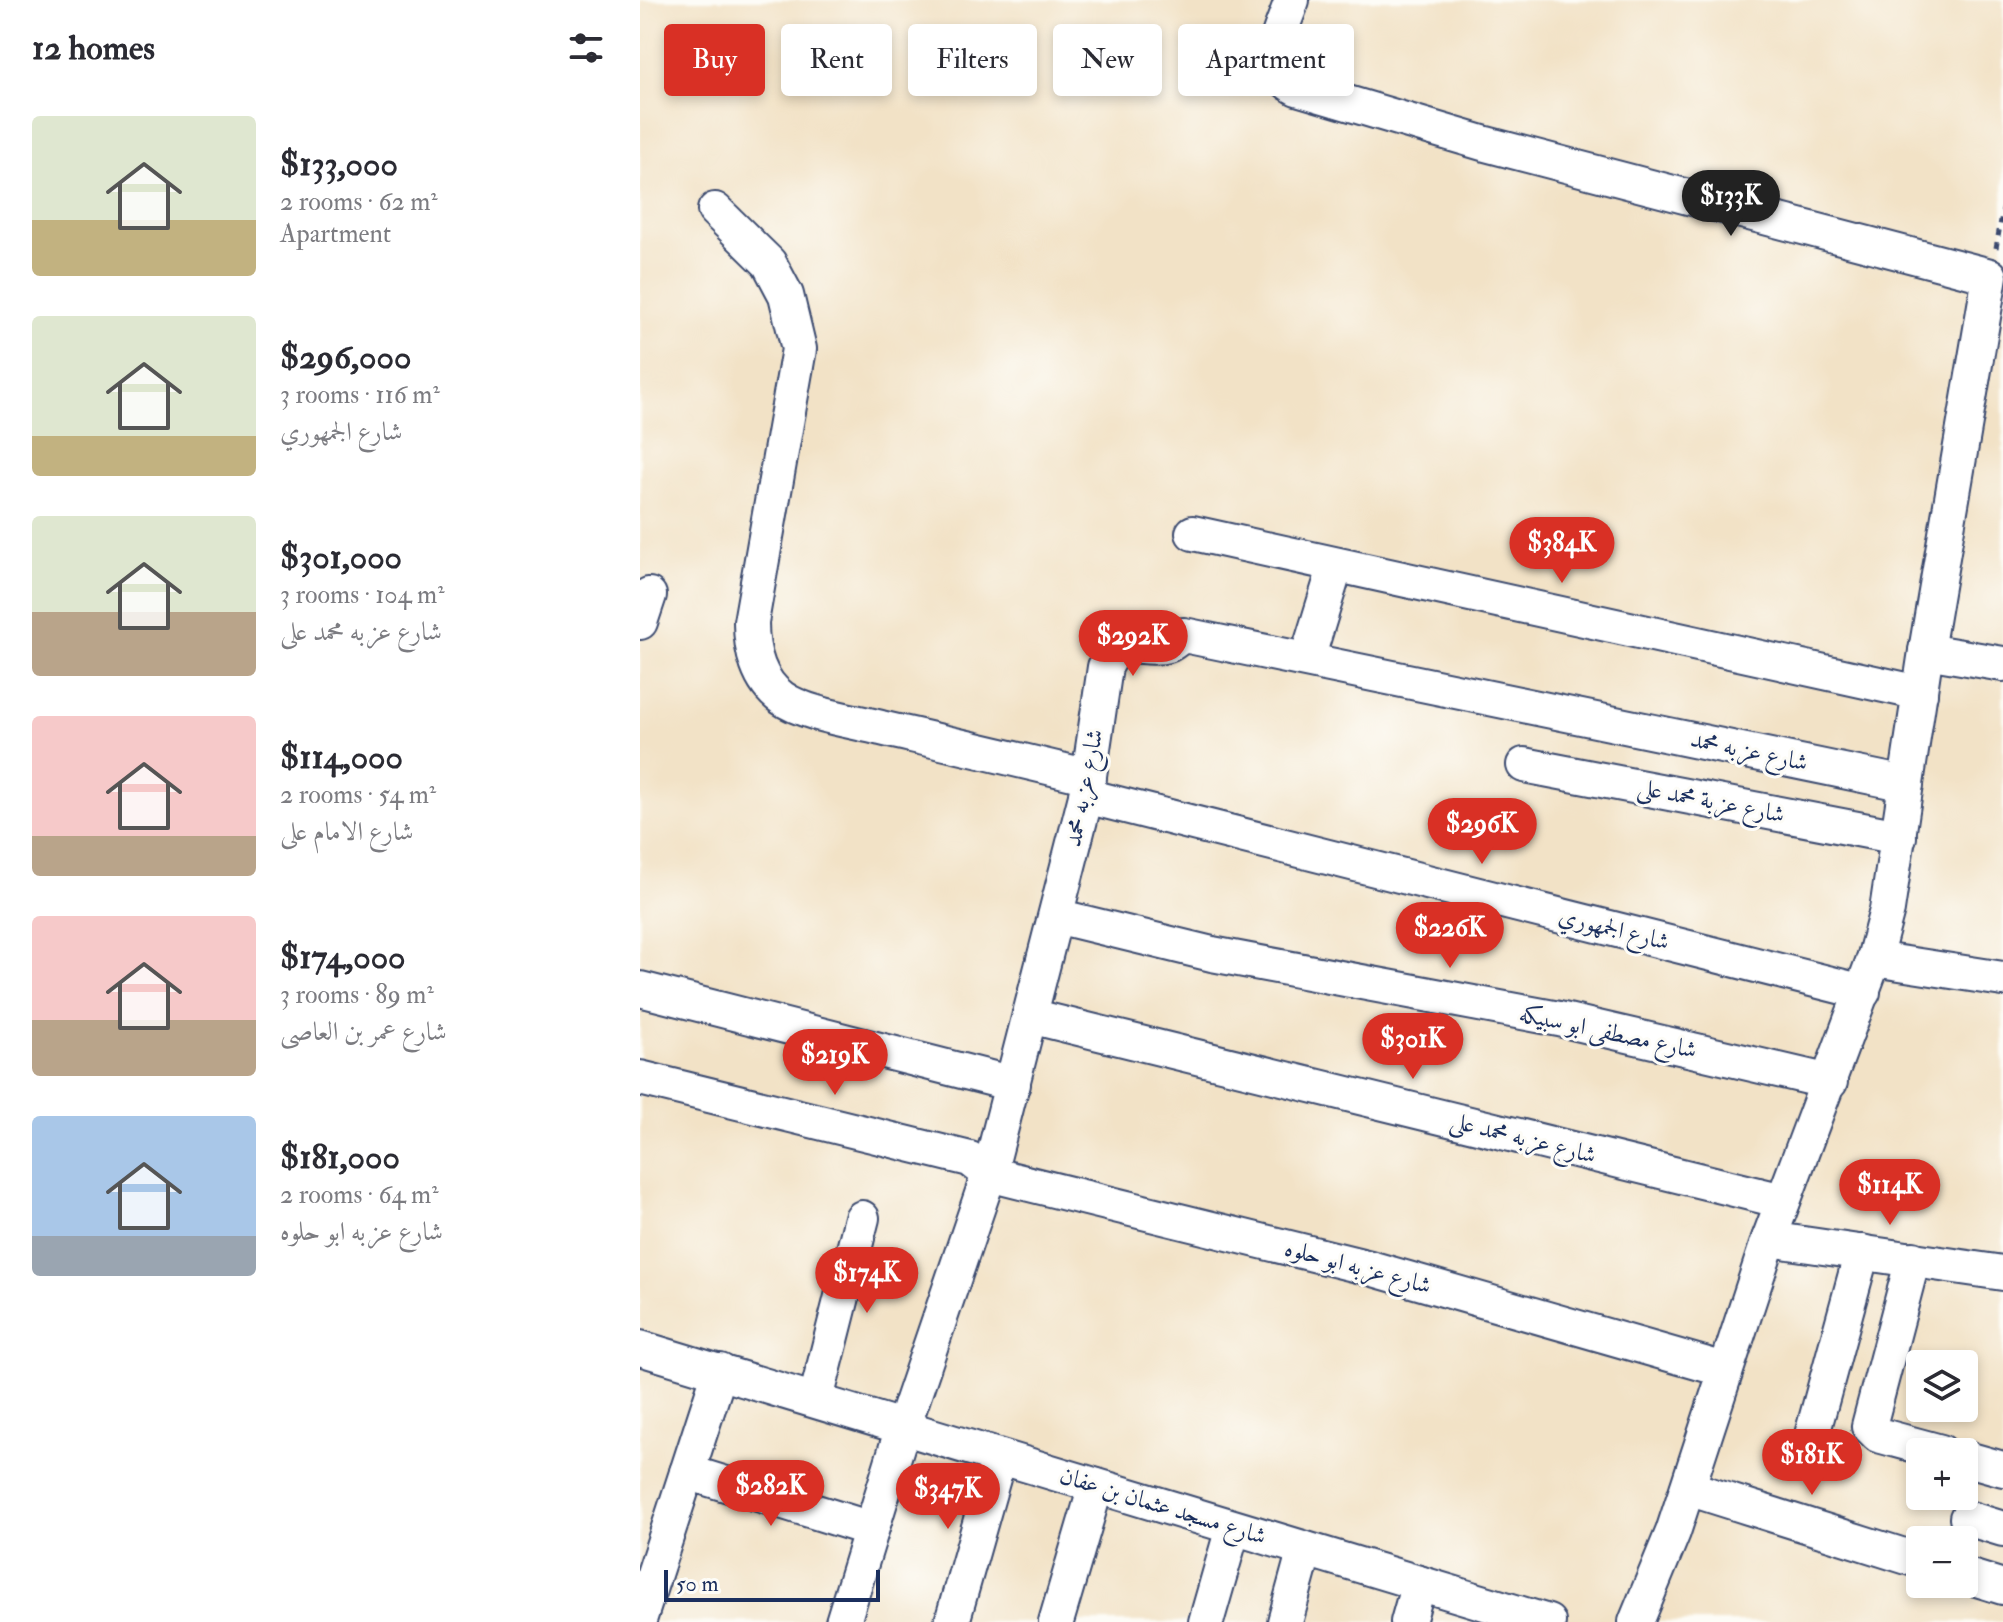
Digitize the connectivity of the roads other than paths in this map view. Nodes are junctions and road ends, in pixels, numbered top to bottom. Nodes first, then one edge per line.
1 (1292, 0) edge
2 (715, 210) dead end
3 (1193, 533) dead end
4 (1336, 565) junction
5 (1926, 651) junction
6 (1307, 659) junction
7 (2003, 664) edge
8 (1920, 693) junction
9 (1524, 765) dead end
10 (1906, 784) junction
11 (1087, 786) junction
12 (1899, 837) junction
13 (1056, 916) junction
14 (1874, 959) junction
15 (2003, 979) edge
16 (640, 989) edge
17 (1863, 992) junction
18 (1030, 1016) junction
19 (640, 1078) edge
20 (1830, 1082) junction
21 (1013, 1084) junction
22 (989, 1174) junction
23 (1783, 1201) junction
24 (862, 1218) dead end
25 (1769, 1239) junction
26 (1862, 1252) junction
27 (1913, 1259) junction
28 (2003, 1273) edge
29 (640, 1348) edge
30 (1725, 1370) junction
31 (720, 1371) junction
32 (816, 1399) junction
33 (903, 1427) junction
34 (1906, 1443) edge
35 (999, 1457) junction
36 (1806, 1457) dead end
37 (1978, 1462) edge
38 (2003, 1469) edge
39 (687, 1472) junction
40 (1096, 1486) junction
41 (1688, 1488) junction
42 (1967, 1518) dead end
43 (1233, 1528) junction
44 (871, 1529) junction
45 (2003, 1529) edge
46 (1305, 1549) junction
47 (1906, 1557) edge
48 (1978, 1579) edge
49 (1419, 1583) junction
50 (2003, 1587) edge
51 (640, 1617) edge
52 (1529, 1619) edge
53 (843, 1622) edge
54 (952, 1622) edge
55 (1056, 1622) edge
56 (1206, 1622) edge
57 (1285, 1622) edge
58 (1408, 1622) edge
59 (1636, 1622) edge

1 - 5 street
2 - 11 street, شارع الجمهوري
3 - 4 street
4 - 6 street
4 - 8 street
5 - 7 street
5 - 8 street
6 - 10 street, شارع عزبه محمد
6 - 11 street, شارع عزبه محمد
8 - 10 street
9 - 12 street, شارع عزبة محمد على
10 - 12 street
11 - 13 street, شارع عزبه محمد
11 - 17 street, شارع الجمهوري
12 - 14 street
13 - 18 street, شارع عزبه محمد
13 - 20 street, شارع مصطفى ابو سبيكه
14 - 15 street
14 - 17 street
16 - 21 street
17 - 20 street
18 - 21 street, شارع عزبه محمد
18 - 23 street, شارع عزبه محمد على
19 - 22 street, شارع عزبه ابو حلوه
20 - 23 street
21 - 22 street, شارع عزبه محمد
22 - 30 street, شارع عزبه ابو حلوه
22 - 33 street, شارع عزبه محمد
23 - 25 street
24 - 32 street
25 - 26 street
25 - 30 street
26 - 27 street
26 - 36 street
27 - 28 street
27 - 34 street
29 - 31 street, شارع مسجد عثمان بن عفان
30 - 41 street
31 - 32 street, شارع مسجد عثمان بن عفان
31 - 39 street
32 - 33 street, شارع مسجد عثمان بن عفان
33 - 35 street, شارع مسجد عثمان بن عفان
33 - 44 street, شارع عزبه محمد
35 - 40 street, شارع مسجد عثمان بن عفان
35 - 54 street
37 - 38 street
39 - 44 street
39 - 51 street
40 - 43 street, شارع مسجد عثمان بن عفان
40 - 55 street
41 - 47 street
41 - 59 street
42 - 45 street
43 - 46 street, شارع مسجد عثمان بن عفان
43 - 56 street
44 - 53 street, شارع عزبه محمد
46 - 49 street, شارع مسجد عثمان بن عفان
46 - 57 street
48 - 50 street
49 - 52 street, شارع مسجد عثمان بن عفان
49 - 58 street

